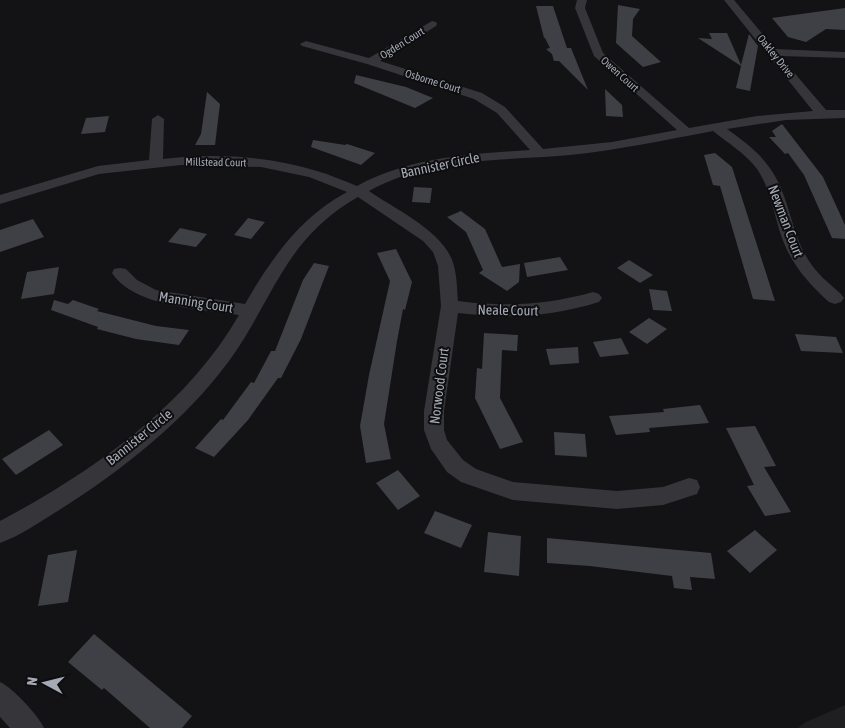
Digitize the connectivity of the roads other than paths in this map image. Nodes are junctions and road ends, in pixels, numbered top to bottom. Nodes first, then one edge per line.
1 (582, 0) edge
2 (729, 0) edge
3 (432, 24) dead end
4 (306, 44) dead end
5 (773, 52) junction
6 (845, 55) edge
7 (371, 62) junction
8 (821, 113) junction
9 (845, 114) edge
10 (158, 119) dead end
11 (714, 126) junction
12 (686, 132) junction
13 (540, 153) junction
14 (156, 163) junction
15 (358, 191) junction
16 (0, 200) edge
17 (120, 273) dead end
18 (594, 298) dead end
19 (835, 298) dead end
20 (450, 306) junction
21 (250, 311) junction
22 (689, 487) dead end
23 (0, 533) edge
24 (0, 695) edge
25 (30, 728) edge

1 - 12 street, Owen Court
2 - 5 street, Oakley Drive
3 - 7 street, Ogden Court
4 - 7 street, Osborne Court
5 - 6 street
5 - 8 street, Oakley Drive
7 - 13 street, Osborne Court
8 - 9 street, Bannister Circle
8 - 11 street, Bannister Circle
10 - 14 street
11 - 12 street, Bannister Circle
11 - 19 street, Newman Court
12 - 13 street, Bannister Circle
13 - 15 street, Bannister Circle
14 - 15 street, Millstead Court
14 - 16 street, Millstead Court
15 - 20 street, Norwood Court
15 - 21 street, Bannister Circle
17 - 21 street, Manning Court
18 - 20 street, Neale Court
20 - 22 street, Norwood Court
21 - 23 street, Bannister Circle
24 - 25 street

